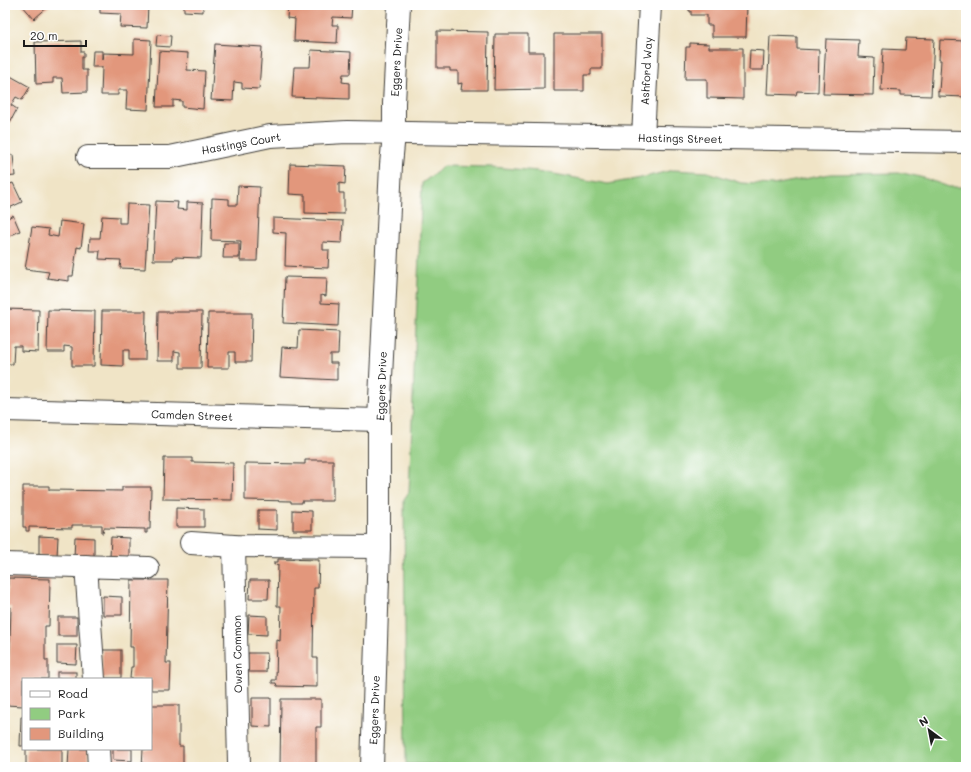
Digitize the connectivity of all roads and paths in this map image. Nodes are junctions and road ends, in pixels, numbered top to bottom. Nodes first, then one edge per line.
1 (399, 5) edge
2 (650, 5) edge
3 (394, 134) junction
4 (643, 137) junction
5 (966, 142) edge
6 (88, 157) dead end
7 (5, 410) edge
8 (379, 420) junction
9 (191, 543) dead end
10 (234, 546) junction
11 (379, 547) junction
12 (5, 564) edge
13 (86, 566) junction
14 (148, 568) dead end
15 (94, 678) edge
16 (98, 750) edge
17 (239, 763) dead end
18 (100, 767) edge
19 (372, 767) edge

1 - 3 street, Eggers Drive
2 - 4 street, Ashford Way
3 - 4 street, Hastings Street
3 - 6 street, Hastings Court
3 - 8 street, Eggers Drive
4 - 5 street, Hastings Street
7 - 8 street, Camden Street
8 - 11 street, Eggers Drive
9 - 10 street
10 - 11 street
10 - 17 street, Owen Common
11 - 19 street, Eggers Drive
12 - 13 street
13 - 14 street
13 - 15 street
16 - 18 street

